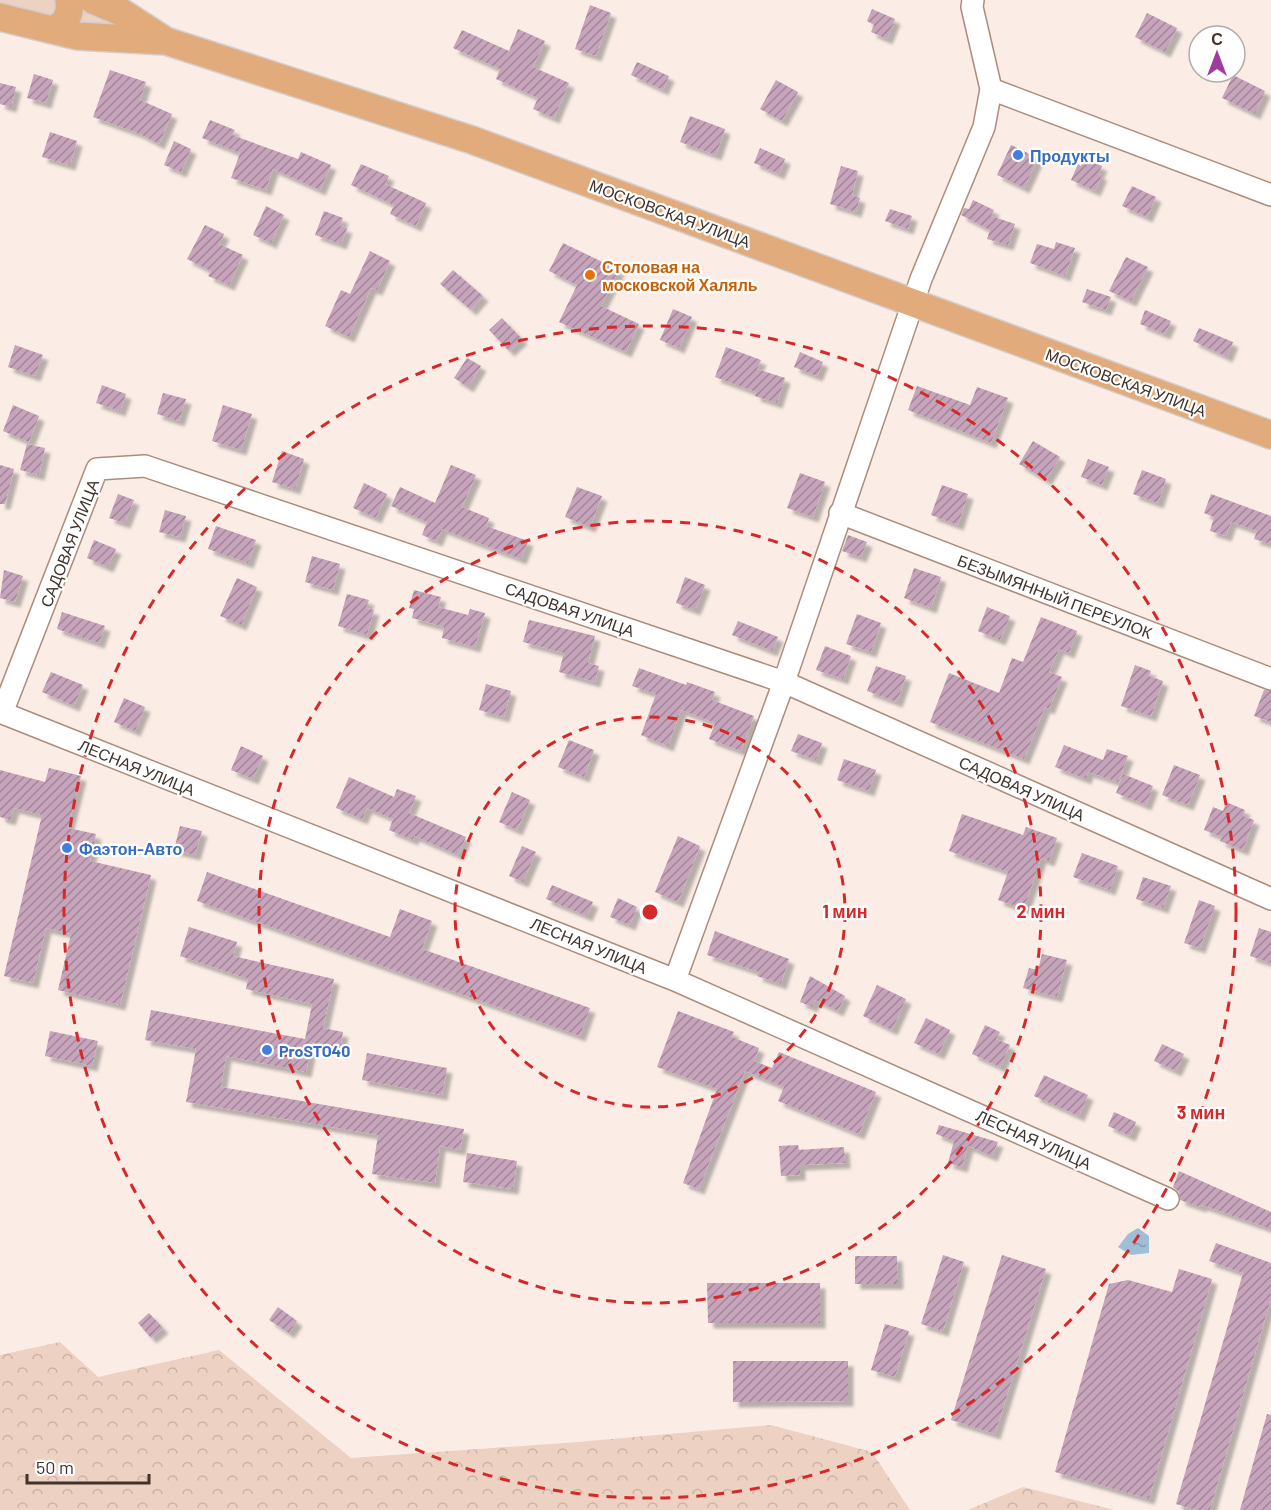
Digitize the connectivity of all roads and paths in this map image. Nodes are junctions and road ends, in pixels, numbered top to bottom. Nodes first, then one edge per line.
1 (69, 0) edge
2 (93, 0) edge
3 (966, 2) edge
4 (0, 17) edge
5 (54, 30) junction
6 (166, 41) junction
7 (990, 89) junction
8 (1271, 195) edge
9 (913, 303) junction
10 (1271, 435) edge
11 (840, 513) junction
12 (1271, 679) edge
13 (784, 682) junction
14 (1, 713) edge
15 (1271, 900) edge
16 (675, 980) junction
17 (1168, 1199) dead end

1 - 5 main road
2 - 6 main road, МОСКОВСКАЯ УЛИЦА
3 - 7 street
4 - 5 main road, МОСКОВСКАЯ УЛИЦА
5 - 6 main road, МОСКОВСКАЯ УЛИЦА
6 - 9 main road, МОСКОВСКАЯ УЛИЦА
7 - 8 street
7 - 9 street
9 - 10 main road, МОСКОВСКАЯ УЛИЦА
9 - 11 street
11 - 12 street, БЕЗЫМЯННЫЙ ПЕРЕУЛОК
11 - 13 street
13 - 14 street, САДОВАЯ УЛИЦА
13 - 15 street, САДОВАЯ УЛИЦА
13 - 16 street
14 - 16 street, ЛЕСНАЯ УЛИЦА
16 - 17 street, ЛЕСНАЯ УЛИЦА

